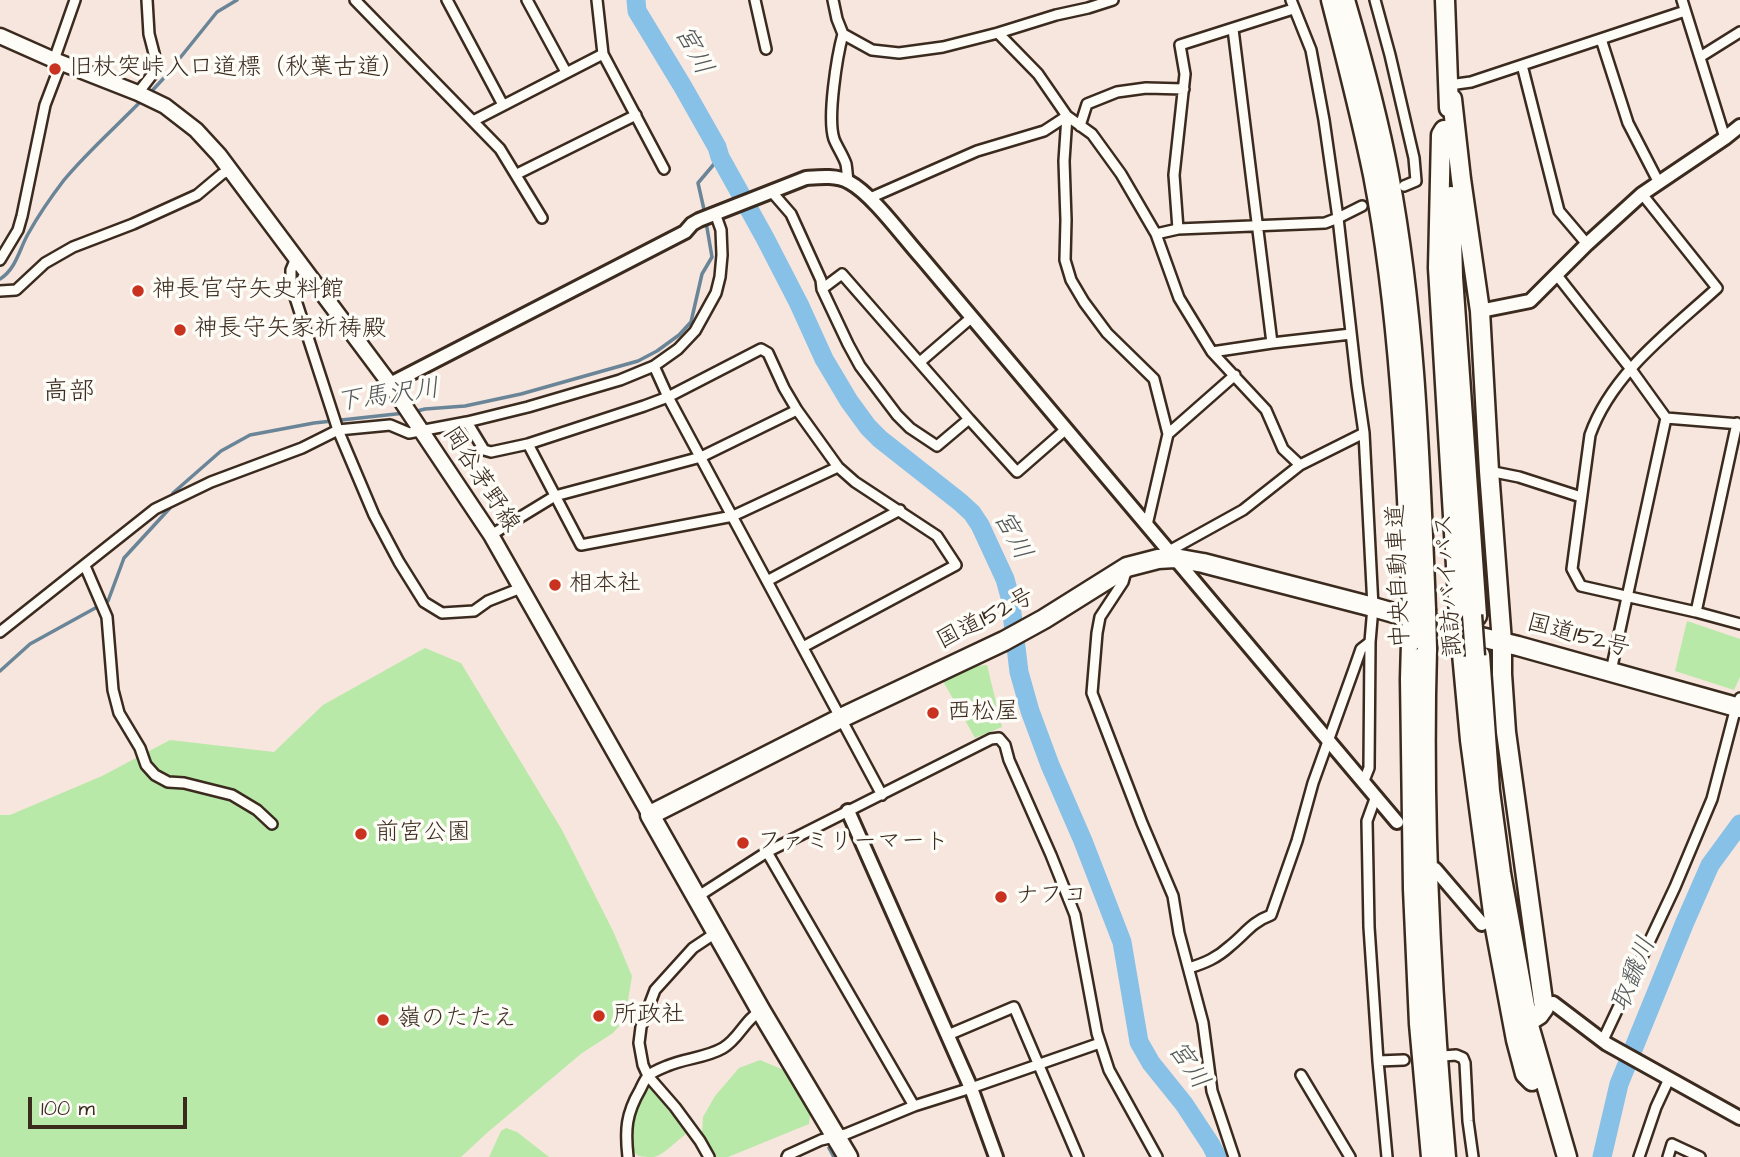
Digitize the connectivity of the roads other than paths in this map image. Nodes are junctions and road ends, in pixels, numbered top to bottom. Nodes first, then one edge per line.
1 (75, 0) edge
2 (147, 0) edge
3 (355, 0) edge
4 (447, 0) edge
5 (527, 0) edge
6 (597, 0) edge
7 (755, 0) edge
8 (833, 0) edge
9 (1113, 0) edge
10 (1331, 0) edge
11 (1345, 0) edge
12 (1376, 0) edge
13 (1437, 0) edge
14 (1445, 0) edge
15 (1682, 0) edge
16 (1087, 4) edge
17 (1292, 4) edge
18 (1685, 11) junction
19 (1233, 29) junction
20 (1740, 32) edge
21 (998, 33) junction
22 (843, 34) junction
23 (0, 36) edge
24 (1601, 39) junction
25 (766, 49) dead end
26 (603, 54) junction
27 (1700, 57) junction
28 (58, 61) junction
29 (1521, 65) junction
30 (566, 72) junction
31 (1184, 89) junction
32 (1449, 91) junction
33 (144, 96) junction
34 (503, 105) junction
35 (636, 115) junction
36 (1067, 116) junction
37 (472, 121) junction
38 (1080, 125) junction
39 (1740, 125) edge
40 (1444, 130) junction
41 (1725, 138) junction
42 (664, 169) dead end
43 (231, 170) junction
44 (517, 174) junction
45 (848, 181) junction
46 (1659, 183) junction
47 (1404, 186) dead end
48 (767, 192) junction
49 (1642, 194) junction
50 (870, 198) junction
51 (1362, 206) dead end
52 (715, 213) junction
53 (542, 218) dead end
54 (1338, 218) junction
55 (1258, 226) junction
56 (1178, 229) junction
57 (1156, 234) junction
58 (1587, 243) junction
59 (296, 258) junction
60 (0, 260) edge
61 (1556, 274) junction
62 (822, 289) junction
63 (0, 291) edge
64 (1479, 310) junction
65 (971, 318) junction
66 (1351, 334) junction
67 (1272, 343) junction
68 (1212, 352) junction
69 (920, 362) junction
70 (654, 366) junction
71 (1630, 368) junction
72 (1235, 375) junction
73 (390, 384) junction
74 (668, 397) junction
75 (797, 410) junction
76 (1666, 418) junction
77 (969, 419) junction
78 (467, 422) junction
79 (417, 424) junction
80 (1738, 424) edge
81 (337, 428) junction
82 (1065, 430) junction
83 (1364, 433) junction
84 (1168, 434) junction
85 (528, 444) junction
86 (701, 457) junction
87 (1300, 465) junction
88 (838, 467) junction
89 (1489, 471) junction
90 (555, 496) junction
91 (1581, 497) junction
92 (900, 510) junction
93 (733, 516) junction
94 (1147, 525) junction
95 (491, 535) junction
96 (1172, 555) junction
97 (85, 566) junction
98 (1127, 567) junction
99 (767, 581) junction
100 (521, 588) junction
101 (1626, 595) junction
102 (1373, 607) junction
103 (1419, 608) junction
104 (1696, 612) junction
105 (1474, 615) junction
106 (1740, 624) edge
107 (0, 632) edge
108 (1460, 632) junction
109 (1370, 642) junction
110 (1502, 642) junction
111 (1419, 645) junction
112 (803, 647) junction
113 (1477, 655) junction
114 (1611, 671) junction
115 (1739, 704) edge
116 (841, 718) junction
117 (1328, 741) junction
118 (1363, 783) junction
119 (882, 795) junction
120 (1376, 796) junction
121 (848, 811) junction
122 (650, 815) junction
123 (1397, 822) dead end
124 (272, 824) dead end
125 (767, 852) junction
126 (1435, 869) dead end
127 (697, 897) junction
128 (1482, 924) dead end
129 (717, 932) junction
130 (1189, 968) junction
131 (1553, 1003) dead end
132 (761, 1011) junction
133 (1528, 1022) junction
134 (948, 1035) junction
135 (1605, 1042) junction
136 (1100, 1043) junction
137 (1443, 1056) dead end
138 (1404, 1060) dead end
139 (1378, 1061) junction
140 (1039, 1065) junction
141 (1301, 1075) dead end
142 (648, 1076) junction
143 (1667, 1078) junction
144 (1532, 1081) junction
145 (971, 1088) junction
146 (914, 1106) junction
147 (1740, 1118) edge
148 (1549, 1120) junction
149 (836, 1136) junction
150 (628, 1157) edge
151 (709, 1157) edge
152 (787, 1157) edge
153 (848, 1157) edge
154 (996, 1157) edge
155 (1078, 1157) edge
156 (1157, 1157) edge
157 (1234, 1157) edge
158 (1350, 1157) edge
159 (1387, 1157) edge
160 (1431, 1157) edge
161 (1446, 1157) edge
162 (1473, 1157) edge
163 (1556, 1157) edge
164 (1567, 1157) edge
165 (1639, 1157) edge
166 (1668, 1157) edge
167 (1700, 1157) edge

1 - 28 street
2 - 33 street
3 - 37 street
4 - 34 street
5 - 30 street
6 - 26 street
7 - 25 street
8 - 22 street
9 - 16 street
10 - 103 highway, 中央自動車道
11 - 103 highway, 中央自動車道
12 - 47 street
13 - 40 highway, 諏訪バイパス
14 - 32 highway, 諏訪バイパス
15 - 18 street
16 - 21 street
17 - 19 street
17 - 54 street
18 - 24 street
18 - 27 street
19 - 31 street
19 - 55 street
20 - 27 street
21 - 22 street
21 - 36 street
22 - 45 street
23 - 28 main road, 岡谷茅野線
24 - 29 street
24 - 46 street
26 - 30 street
26 - 35 street
27 - 41 street
28 - 33 main road, 岡谷茅野線
28 - 60 street
29 - 32 street
29 - 58 street
30 - 34 street
31 - 38 street
31 - 56 street
32 - 64 highway
32 - 105 highway, 諏訪バイパス
33 - 43 main road, 岡谷茅野線
34 - 37 street
35 - 42 street
35 - 44 street
36 - 38 street
36 - 50 street
36 - 84 street
37 - 44 street
38 - 57 street
39 - 41 street
40 - 105 highway, 諏訪バイパス
40 - 108 highway
41 - 46 street
43 - 59 main road, 岡谷茅野線
43 - 63 street
44 - 53 street
45 - 48 street
45 - 50 street
46 - 49 street
48 - 52 street
48 - 62 street
49 - 58 street
49 - 71 street
50 - 65 street
51 - 54 street
52 - 70 street
52 - 73 street
54 - 55 street
54 - 66 street
55 - 56 street
55 - 67 street
56 - 57 street
57 - 68 street
58 - 61 street
59 - 73 main road, 岡谷茅野線
59 - 81 street
61 - 64 street
61 - 71 street
62 - 69 street
62 - 77 street
64 - 89 highway
65 - 69 street
65 - 82 street
66 - 67 street
66 - 83 street
67 - 68 street
68 - 72 street
69 - 77 street
70 - 74 street
70 - 78 street
71 - 76 street
71 - 91 street
72 - 84 street
72 - 87 street
73 - 79 main road, 岡谷茅野線
74 - 75 street
74 - 85 street
74 - 86 street
75 - 86 street
75 - 88 street
76 - 80 street
76 - 101 street
77 - 82 street
78 - 79 street
78 - 85 street
79 - 81 street
79 - 95 main road, 岡谷茅野線
80 - 104 street
81 - 97 street
81 - 100 street
82 - 94 street
83 - 87 street
83 - 102 street
84 - 94 street
85 - 90 street
86 - 90 street
86 - 93 street
87 - 96 street
88 - 92 street
88 - 93 street
89 - 91 street
89 - 110 highway
90 - 93 street
90 - 95 street
91 - 101 street
92 - 99 street
92 - 112 street
93 - 99 street
94 - 96 street
95 - 100 main road, 岡谷茅野線
96 - 98 highway, 国道152号
96 - 102 highway, 国道152号
96 - 117 street
97 - 107 street
97 - 124 street
98 - 116 highway, 国道152号
98 - 130 street
99 - 112 street
100 - 122 main road, 岡谷茅野線
101 - 104 street
101 - 114 street
102 - 108 highway, 国道152号
102 - 109 street
103 - 111 highway, 中央自動車道, bridge
104 - 106 street
105 - 113 highway, 諏訪バイパス, bridge
108 - 110 highway, 国道152号
108 - 144 highway
109 - 117 street
109 - 118 street
110 - 114 highway, 国道152号
110 - 133 highway
111 - 160 highway, 中央自動車道
111 - 161 highway, 中央自動車道
112 - 116 street
113 - 133 highway, 諏訪バイパス
113 - 144 highway, 諏訪バイパス
114 - 115 highway, 国道152号
115 - 135 street
116 - 119 street
116 - 122 highway, 国道152号
117 - 118 street
117 - 130 street
118 - 120 street
119 - 121 street
119 - 136 street
120 - 123 street
120 - 139 street
121 - 125 street
121 - 134 street
122 - 127 highway
125 - 127 street
125 - 146 street
126 - 128 street
127 - 129 highway
129 - 132 highway
129 - 142 street
130 - 157 street
131 - 135 street
132 - 142 street
132 - 149 highway
133 - 148 highway, 諏訪バイパス
134 - 140 street
134 - 145 street
135 - 143 street
136 - 140 street
136 - 156 street
137 - 162 street
138 - 139 street
139 - 159 street
140 - 145 street
140 - 155 street
141 - 158 street
142 - 150 street
142 - 151 street
143 - 147 street
143 - 165 street
144 - 148 highway, 諏訪バイパス
145 - 146 street
145 - 154 street
146 - 149 street
148 - 163 highway, 諏訪バイパス
148 - 164 highway, 諏訪バイパス
149 - 152 street
149 - 153 highway
166 - 167 street

